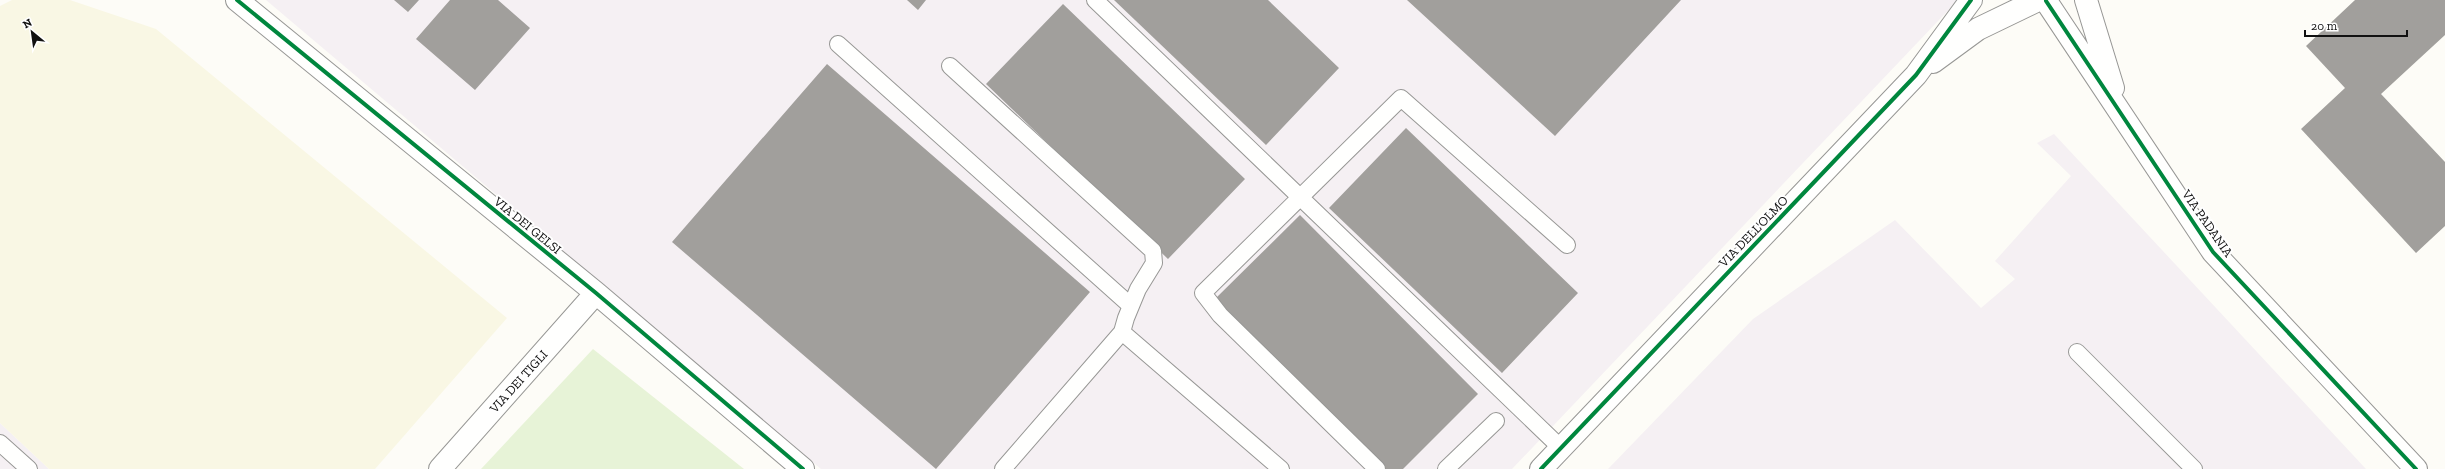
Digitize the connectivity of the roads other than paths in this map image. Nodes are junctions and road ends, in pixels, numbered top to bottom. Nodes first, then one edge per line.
1 (237, 0) edge
2 (1095, 0) edge
3 (1970, 0) edge
4 (2042, 0) edge
5 (2086, 0) edge
6 (838, 44) dead end
7 (950, 66) dead end
8 (1916, 75) junction
9 (2121, 112) junction
10 (1300, 198) junction
11 (1567, 245) dead end
12 (596, 293) junction
13 (1131, 306) junction
14 (1122, 332) junction
15 (2077, 352) dead end
16 (1496, 421) dead end
17 (0, 443) edge
18 (1561, 448) junction
19 (29, 469) edge
20 (440, 469) edge
21 (803, 469) edge
22 (1003, 469) edge
23 (1281, 469) edge
24 (1377, 469) edge
25 (1446, 469) edge
26 (1541, 469) edge
27 (2194, 469) edge
28 (2416, 469) edge

1 - 12 street, VIA DEI GELSI
2 - 10 lane
3 - 8 street, VIA DELL'OLMO
4 - 8 street, VIA DELL'OLMO
4 - 9 street, VIA PADANIA
5 - 9 street, VIA PADANIA
6 - 13 lane
7 - 13 lane
8 - 18 street, VIA DELL'OLMO
9 - 28 street, VIA PADANIA
10 - 11 lane
10 - 18 lane
10 - 24 lane
12 - 20 street, VIA DEI TIGLI
12 - 21 street, VIA DEI GELSI
13 - 14 lane
14 - 22 lane
14 - 23 lane
15 - 27 lane
16 - 25 lane
17 - 19 lane
18 - 26 street, VIA DELL'OLMO

